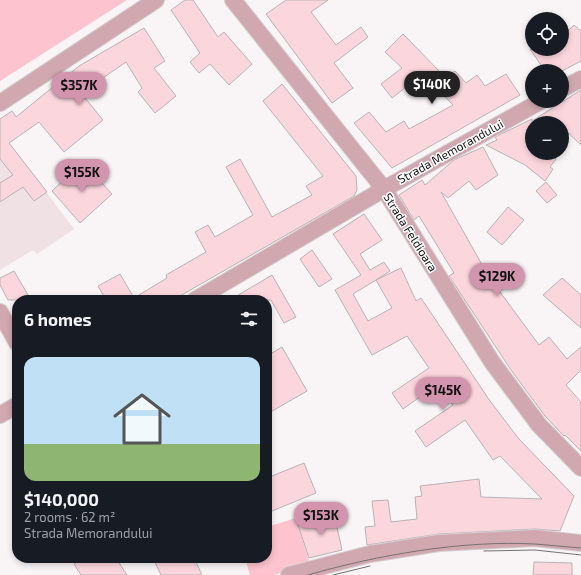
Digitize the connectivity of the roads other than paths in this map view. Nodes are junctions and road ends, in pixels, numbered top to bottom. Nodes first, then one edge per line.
1 (156, 0) edge
2 (233, 0) edge
3 (581, 78) edge
4 (569, 85) edge
5 (0, 104) edge
6 (529, 108) edge
7 (384, 189) junction
8 (204, 295) edge
9 (0, 312) edge
10 (12, 333) edge
11 (12, 408) edge
12 (0, 415) edge
13 (581, 468) edge
14 (581, 544) edge
15 (289, 575) edge

1 - 5 street
2 - 7 street, Strada Feldioara
3 - 4 street
6 - 7 street, Strada Memorandului
7 - 8 street, Strada Memorandului
7 - 13 street, Strada Feldioara
9 - 10 street
11 - 12 street
14 - 15 street

